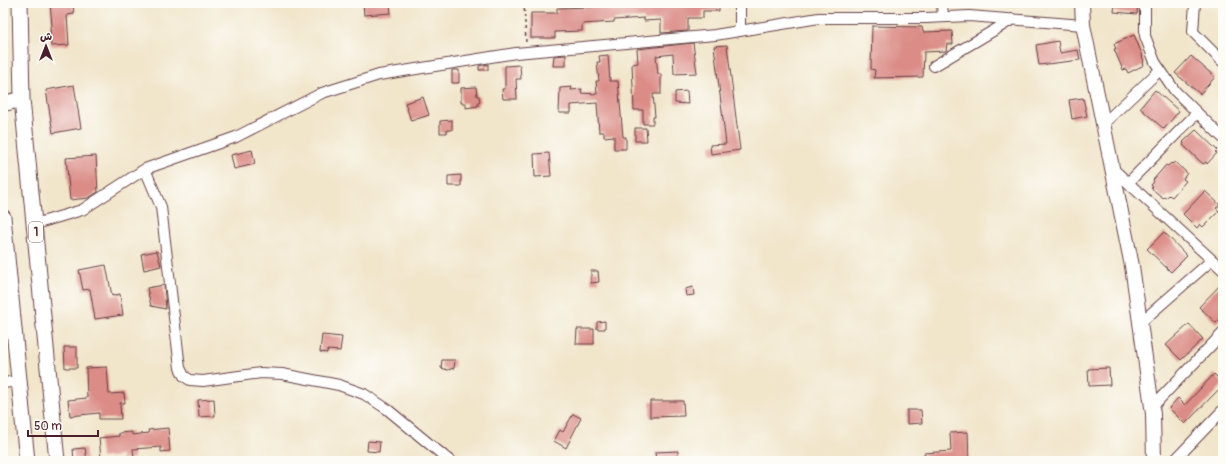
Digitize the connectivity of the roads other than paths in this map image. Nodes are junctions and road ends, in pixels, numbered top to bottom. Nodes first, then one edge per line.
1 (20, 3) edge
2 (740, 3) edge
3 (942, 3) edge
4 (1082, 3) edge
5 (1145, 3) edge
6 (1195, 3) edge
7 (943, 17) junction
8 (1013, 19) junction
9 (1084, 25) junction
10 (740, 31) junction
11 (1223, 62) edge
12 (934, 66) dead end
13 (1160, 70) junction
14 (22, 99) junction
15 (3, 102) edge
16 (1197, 113) junction
17 (1104, 124) junction
18 (1223, 138) edge
19 (1112, 168) junction
20 (145, 169) junction
21 (1128, 183) junction
22 (3, 217) edge
23 (35, 224) junction
24 (1212, 260) junction
25 (1223, 270) edge
26 (1140, 323) junction
27 (1223, 333) edge
28 (19, 381) junction
29 (3, 383) edge
30 (1153, 410) junction
31 (1223, 410) edge
32 (27, 461) edge
33 (57, 461) edge
34 (450, 461) edge
35 (1155, 461) edge
36 (1174, 461) edge

1 - 14 main road, 1
2 - 10 street
3 - 7 street
4 - 9 street
5 - 13 street
6 - 11 street
7 - 8 street
7 - 10 street
8 - 9 street
8 - 12 street
9 - 17 street
10 - 20 street
13 - 16 street
13 - 17 street
14 - 15 main road
14 - 23 main road, 1
16 - 18 street
16 - 21 street
17 - 19 street
19 - 21 street
19 - 26 street
20 - 23 street
20 - 34 street
21 - 24 street
22 - 28 main road
23 - 33 main road, 1
24 - 25 street
24 - 26 street
26 - 30 street
27 - 30 street
28 - 29 street
28 - 32 main road
30 - 35 street
31 - 36 street

